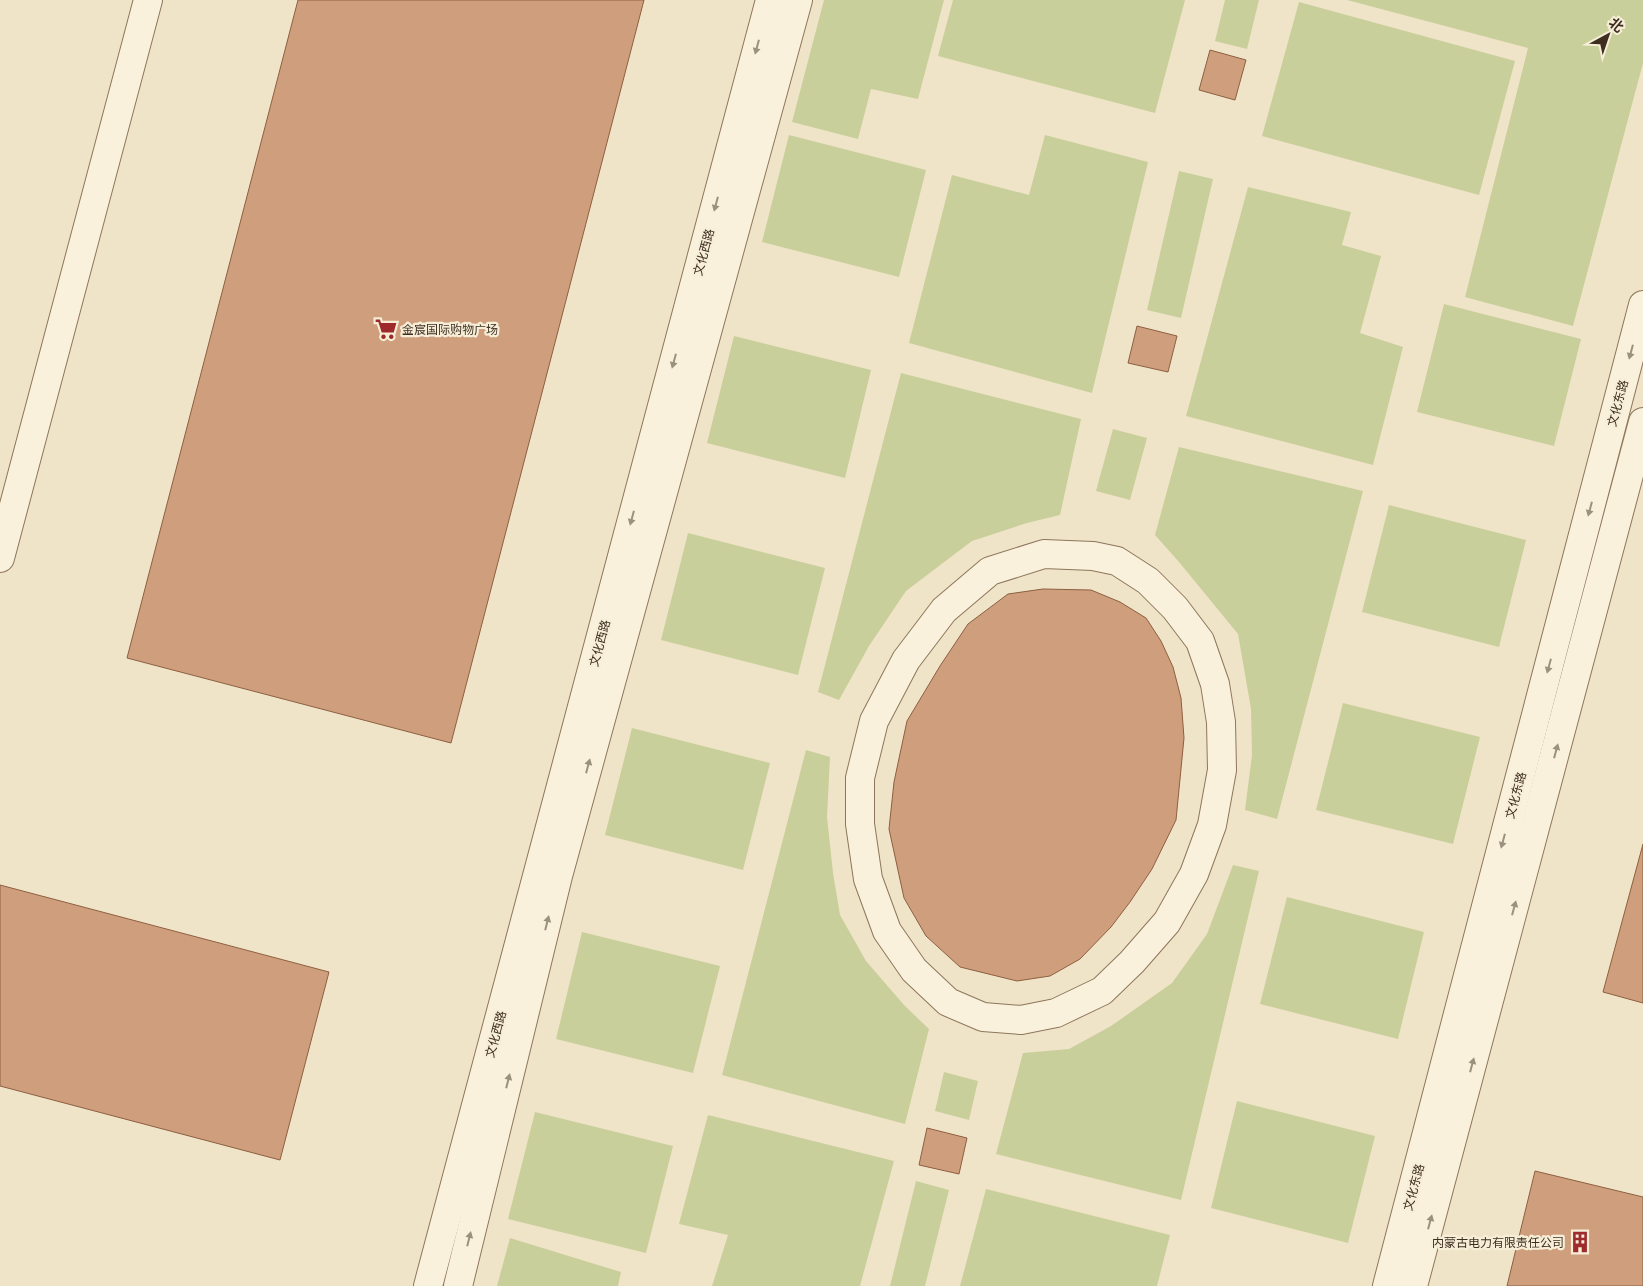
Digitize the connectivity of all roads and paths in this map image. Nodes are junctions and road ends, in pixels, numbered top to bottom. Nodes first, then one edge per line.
1 (148, 0) edge
2 (770, 0) edge
3 (798, 0) edge
4 (1643, 305) edge
5 (1643, 422) edge
6 (1093, 556) joint
7 (0, 558) edge
8 (428, 1286) edge
9 (458, 1286) edge
10 (1388, 1286) edge
11 (1413, 1286) edge

1 - 7 street
2 -> 8 street, 文化西路
9 -> 3 street, 文化西路
4 -> 10 street, 文化东路
11 -> 5 street, 文化东路
6 - 6 street

